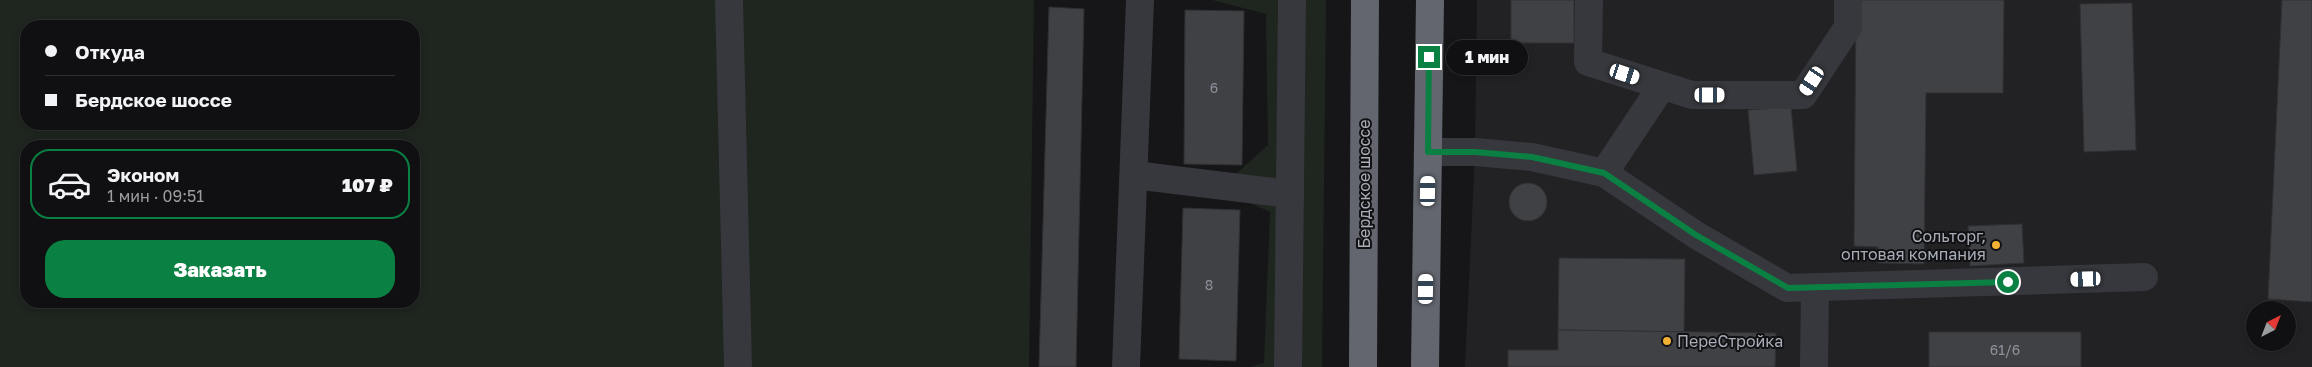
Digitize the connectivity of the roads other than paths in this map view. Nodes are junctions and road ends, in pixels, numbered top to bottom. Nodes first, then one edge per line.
1 (729, 0) edge
2 (1140, 0) edge
3 (1292, 0) edge
4 (1365, 0) edge
5 (1430, 0) edge
6 (1589, 0) edge
7 (1848, 0) edge
8 (1662, 86) junction
9 (1428, 152) junction
10 (1604, 173) junction
11 (1134, 175) junction
12 (1290, 194) junction
13 (2144, 277) dead end
14 (1815, 289) junction
15 (738, 367) edge
16 (1126, 367) edge
17 (1288, 367) edge
18 (1363, 367) edge
19 (1425, 367) edge
20 (1814, 367) edge

1 - 15 lane
2 - 11 lane
3 - 12 lane
4 - 18 highway, Бердское шоссе
5 - 9 highway
6 - 8 lane
7 - 8 lane
8 - 10 lane
9 - 10 lane
9 - 19 highway
10 - 14 lane
11 - 12 lane
11 - 16 lane
12 - 17 lane
13 - 14 lane
14 - 20 lane

